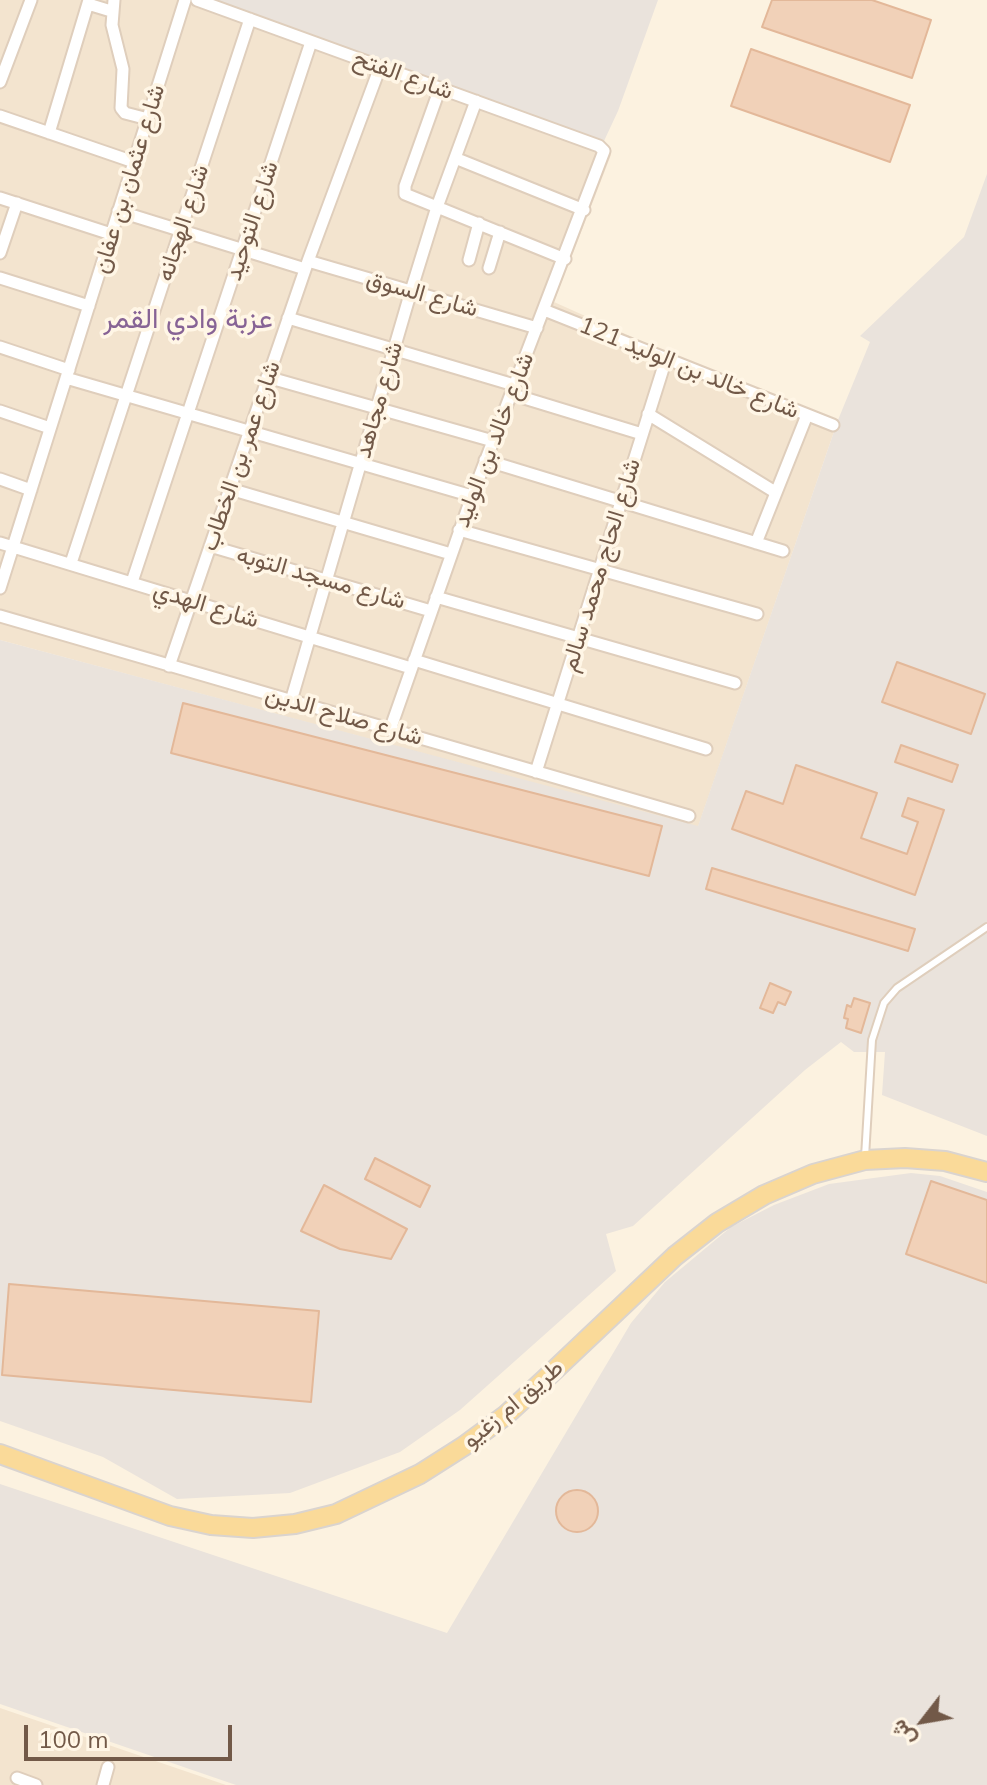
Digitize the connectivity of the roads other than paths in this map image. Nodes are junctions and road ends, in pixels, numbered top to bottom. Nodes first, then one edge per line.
1 (31, 0) edge
2 (185, 0) edge
3 (197, 0) edge
4 (89, 2) edge
5 (113, 5) edge
6 (250, 19) junction
7 (311, 42) junction
8 (380, 67) junction
9 (0, 82) edge
10 (440, 88) junction
11 (476, 101) junction
12 (0, 116) edge
13 (148, 119) junction
14 (49, 133) junction
15 (605, 154) joint
16 (455, 158) junction
17 (134, 162) junction
18 (0, 198) edge
19 (17, 203) junction
20 (437, 207) junction
21 (584, 210) junction
22 (118, 211) junction
23 (479, 223) junction
24 (181, 231) junction
25 (500, 232) junction
26 (111, 234) junction
27 (242, 250) junction
28 (0, 253) edge
29 (565, 259) junction
30 (469, 260) dead end
31 (306, 265) junction
32 (489, 268) dead end
33 (0, 278) edge
34 (411, 291) junction
35 (89, 306) junction
36 (544, 310) junction
37 (288, 318) junction
38 (537, 328) junction
39 (0, 347) edge
40 (394, 349) junction
41 (666, 359) junction
42 (67, 374) junction
43 (267, 377) junction
44 (512, 389) junction
45 (127, 396) junction
46 (377, 408) junction
47 (0, 411) edge
48 (188, 414) junction
49 (648, 414) junction
50 (807, 415) junction
51 (833, 425) dead end
52 (50, 428) junction
53 (248, 432) junction
54 (642, 434) junction
55 (493, 441) junction
56 (485, 460) junction
57 (360, 465) junction
58 (0, 479) edge
59 (230, 489) junction
60 (31, 490) junction
61 (775, 492) junction
62 (472, 496) junction
63 (621, 502) junction
64 (343, 522) junction
65 (459, 530) junction
66 (0, 543) edge
67 (756, 543) junction
68 (210, 546) junction
69 (13, 547) junction
70 (783, 551) dead end
71 (451, 554) junction
72 (71, 563) junction
73 (599, 570) junction
74 (327, 580) junction
75 (132, 582) junction
76 (0, 588) edge
77 (436, 597) junction
78 (192, 601) junction
79 (431, 611) junction
80 (757, 614) dead end
81 (0, 616) edge
82 (310, 637) junction
83 (578, 638) junction
84 (412, 664) junction
85 (169, 666) junction
86 (735, 683) dead end
87 (291, 701) junction
88 (557, 704) junction
89 (390, 730) junction
90 (706, 749) dead end
91 (536, 772) junction
92 (689, 816) dead end
93 (987, 927) edge
94 (865, 1160) junction
95 (987, 1172) edge
96 (0, 1454) edge
97 (108, 1767) dead end
98 (17, 1778) dead end
99 (31, 1784) edge
100 (103, 1785) edge

1 - 9 street
2 - 13 street, شارع عثمان بن عفان
3 - 6 street, شارع الفتح
4 - 5 street
4 - 14 street
5 - 13 street
6 - 7 street, شارع الفتح
6 - 24 street, شارع الهجانه
7 - 8 street, شارع الفتح
7 - 27 street, شارع التوحيد
8 - 10 street, شارع الفتح
8 - 31 street, شارع عمر بن الخطاب
10 - 11 street, شارع الفتح
10 - 20 street
11 - 15 street, شارع الفتح
11 - 16 street, شارع مجاهد
12 - 14 street
13 - 17 street, شارع عثمان بن عفان
14 - 17 street
15 - 21 street, شارع خالد بن الوليد
16 - 20 street, شارع مجاهد
16 - 21 street
17 - 22 street, شارع عثمان بن عفان
18 - 19 street
19 - 26 street
19 - 28 street
20 - 23 street
20 - 34 street, شارع مجاهد
21 - 29 street, شارع خالد بن الوليد
22 - 24 street, شارع السوق
22 - 26 street, شارع عثمان بن عفان
23 - 25 street
23 - 30 street
24 - 27 street, شارع السوق
24 - 45 street, شارع الهجانه
25 - 29 street
25 - 32 street
26 - 35 street, شارع عثمان بن عفان
27 - 31 street, شارع السوق
27 - 48 street, شارع التوحيد
29 - 36 street, شارع خالد بن الوليد
31 - 34 street, شارع السوق
31 - 37 street, شارع عمر بن الخطاب
33 - 35 street
34 - 38 street, شارع السوق
34 - 40 street, شارع مجاهد
35 - 42 street, شارع عثمان بن عفان
36 - 38 street, شارع خالد بن الوليد
36 - 41 street, شارع خالد بن الوليد 121
37 - 40 street
37 - 43 street, شارع عمر بن الخطاب
38 - 44 street, شارع خالد بن الوليد
39 - 42 street
40 - 44 street
40 - 46 street, شارع مجاهد
41 - 49 street, شارع الحاج محمد سالم
41 - 50 street, شارع خالد بن الوليد 121
42 - 45 street
42 - 52 street, شارع عثمان بن عفان
43 - 46 street
43 - 53 street, شارع عمر بن الخطاب
44 - 54 street
44 - 55 street, شارع خالد بن الوليد
45 - 48 street
45 - 72 street, شارع الهجانه
46 - 55 street
46 - 57 street, شارع مجاهد
47 - 52 street
48 - 53 street
48 - 75 street, شارع التوحيد
49 - 54 street, شارع الحاج محمد سالم
49 - 61 street
50 - 51 street, شارع خالد بن الوليد 121
50 - 61 street
52 - 60 street, شارع عثمان بن عفان
53 - 57 street
53 - 59 street, شارع عمر بن الخطاب
54 - 63 street, شارع الحاج محمد سالم
55 - 56 street, شارع خالد بن الوليد
56 - 62 street, شارع خالد بن الوليد
56 - 63 street
57 - 62 street
57 - 64 street, شارع مجاهد
58 - 60 street
59 - 64 street
59 - 68 street, شارع عمر بن الخطاب
60 - 69 street, شارع عثمان بن عفان
61 - 67 street
62 - 65 street, شارع خالد بن الوليد
63 - 67 street
63 - 73 street, شارع الحاج محمد سالم
64 - 71 street
64 - 74 street, شارع مجاهد
65 - 71 street, شارع خالد بن الوليد
65 - 73 street
66 - 69 street, شارع الهدي
67 - 70 street
68 - 74 street, شارع مسجد التوبه
68 - 78 street, شارع عمر بن الخطاب
69 - 72 street, شارع الهدي
69 - 76 street, شارع عثمان بن عفان
71 - 77 street, شارع خالد بن الوليد
72 - 75 street, شارع الهدي
73 - 80 street
73 - 83 street, شارع الحاج محمد سالم
74 - 79 street, شارع مسجد التوبه
74 - 82 street, شارع مجاهد
75 - 78 street, شارع الهدي
77 - 79 street, شارع خالد بن الوليد
77 - 83 street, شارع مسجد التوبه
78 - 82 street, شارع الهدي
78 - 85 street, شارع عمر بن الخطاب
79 - 84 street, شارع خالد بن الوليد
81 - 85 street, شارع صلاح الدين
82 - 84 street, شارع الهدي
82 - 87 street, شارع مجاهد
83 - 86 street, شارع مسجد التوبه
83 - 88 street, شارع الحاج محمد سالم
84 - 88 street, شارع الهدي
84 - 89 street, شارع خالد بن الوليد
85 - 87 street, شارع صلاح الدين
87 - 89 street, شارع صلاح الدين
88 - 90 street, شارع الهدي
88 - 91 street, شارع الحاج محمد سالم
89 - 91 street, شارع صلاح الدين
91 - 92 street, شارع صلاح الدين
93 - 94 lane
94 - 95 main road, طريق ام زغيو
94 - 96 main road, طريق ام زغيو
97 - 100 street
98 - 99 street

